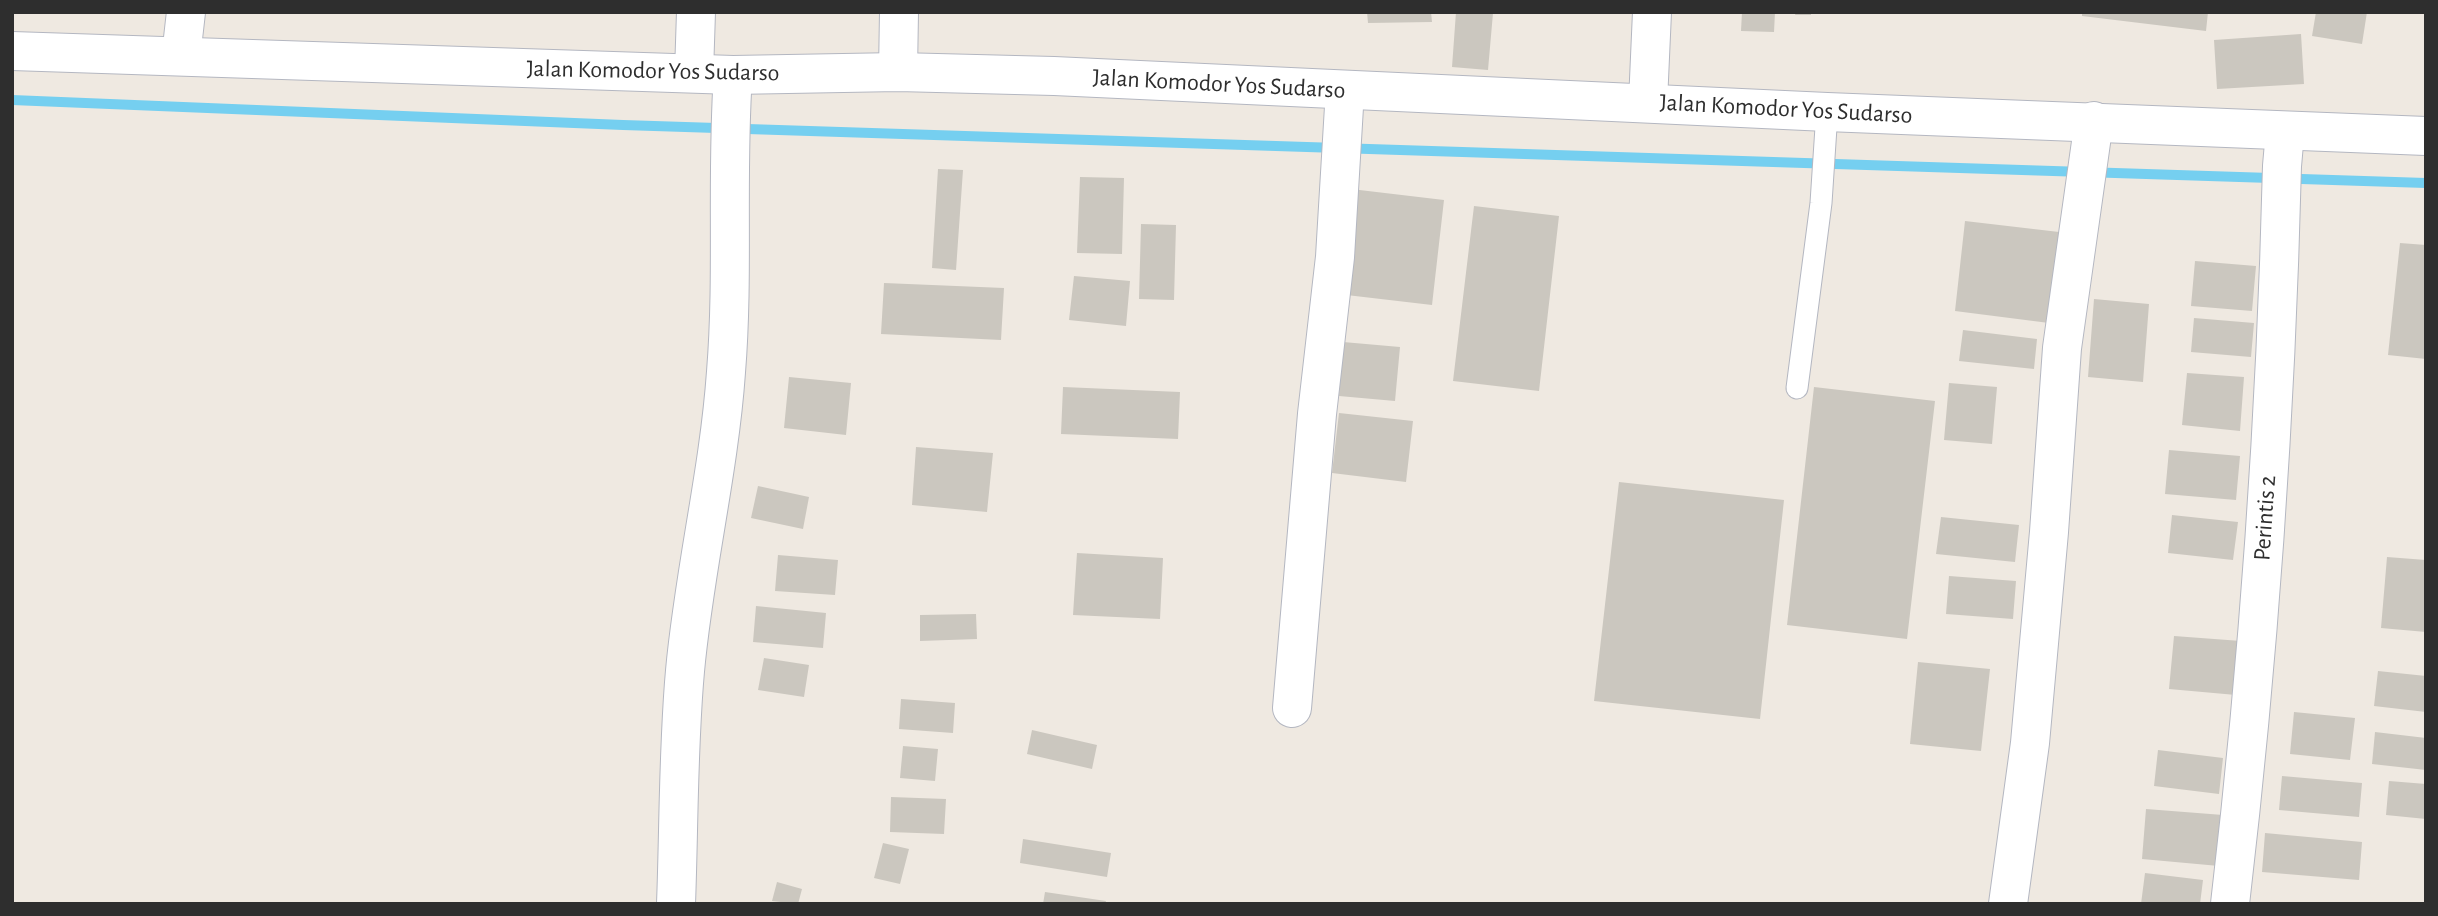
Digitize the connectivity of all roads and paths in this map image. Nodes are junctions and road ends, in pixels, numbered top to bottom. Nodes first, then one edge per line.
1 (186, 12) edge
2 (696, 12) edge
3 (899, 12) edge
4 (1652, 12) edge
5 (12, 51) edge
6 (181, 56) junction
7 (898, 72) junction
8 (694, 74) junction
9 (732, 92) junction
10 (1648, 102) junction
11 (1344, 107) junction
12 (1826, 123) junction
13 (2426, 136) edge
14 (2091, 139) junction
15 (2284, 149) junction
16 (1797, 388) dead end
17 (1292, 708) dead end
18 (676, 904) edge
19 (2007, 904) edge
20 (2230, 904) edge

1 - 6 street
2 - 8 street
3 - 7 street
4 - 10 street
5 - 6 street, Jalan Komodor Yos Sudarso
6 - 8 street, Jalan Komodor Yos Sudarso
7 - 9 street, Jalan Komodor Yos Sudarso
7 - 11 street, Jalan Komodor Yos Sudarso
8 - 9 street, Jalan Komodor Yos Sudarso
9 - 18 street
10 - 11 street, Jalan Komodor Yos Sudarso
10 - 12 street, Jalan Komodor Yos Sudarso
11 - 17 street
12 - 14 street, Jalan Komodor Yos Sudarso
12 - 16 lane
13 - 15 street, Jalan Komodor Yos Sudarso
14 - 15 street, Jalan Komodor Yos Sudarso
14 - 19 street
15 - 20 street, Perintis 2

